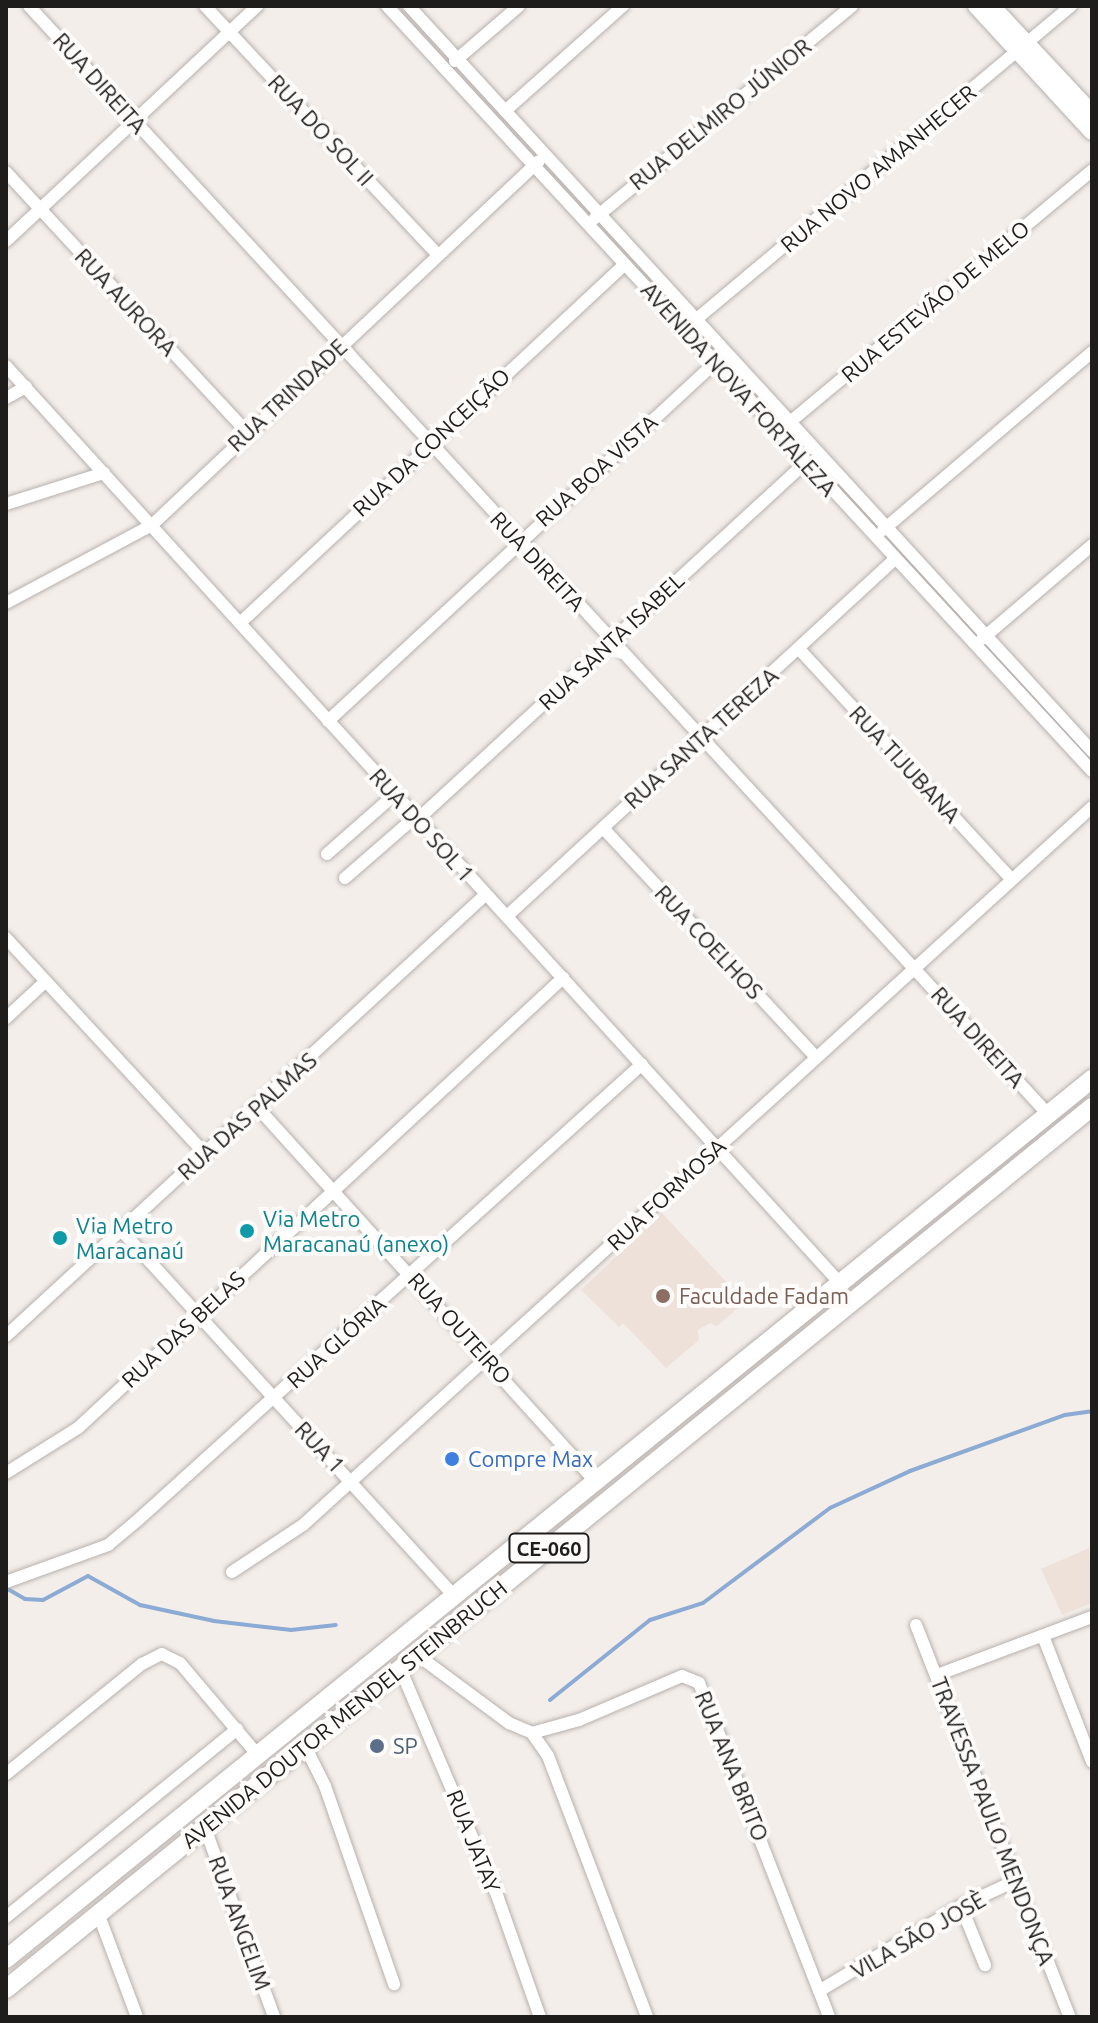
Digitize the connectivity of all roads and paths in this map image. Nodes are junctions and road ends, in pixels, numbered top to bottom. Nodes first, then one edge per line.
1 (29, 6) edge
2 (205, 6) edge
3 (257, 6) edge
4 (387, 6) edge
5 (411, 6) edge
6 (519, 6) edge
7 (623, 6) edge
8 (852, 6) edge
9 (976, 6) edge
10 (992, 6) edge
11 (1071, 6) edge
12 (398, 18) junction
13 (228, 32) junction
14 (1022, 47) junction
15 (458, 58) junction
16 (446, 69) junction
17 (505, 111) junction
18 (1092, 113) edge
19 (135, 122) junction
20 (1092, 132) edge
21 (546, 155) junction
22 (535, 165) junction
23 (1092, 170) edge
24 (6, 172) edge
25 (40, 209) junction
26 (600, 213) junction
27 (588, 224) junction
28 (6, 241) edge
29 (437, 254) junction
30 (625, 264) junction
31 (697, 319) junction
32 (684, 330) junction
33 (341, 346) junction
34 (727, 352) junction
35 (1092, 352) edge
36 (715, 363) junction
37 (6, 366) edge
38 (26, 387) junction
39 (6, 398) edge
40 (790, 422) junction
41 (246, 431) junction
42 (778, 432) junction
43 (429, 442) junction
44 (805, 463) junction
45 (104, 473) junction
46 (6, 504) edge
47 (152, 525) junction
48 (887, 527) junction
49 (874, 537) junction
50 (519, 541) junction
51 (1092, 545) edge
52 (895, 559) junction
53 (6, 603) edge
54 (240, 623) junction
55 (988, 633) junction
56 (612, 641) junction
57 (976, 644) junction
58 (799, 649) junction
59 (328, 721) junction
60 (702, 738) junction
61 (1092, 751) edge
62 (1092, 771) edge
63 (394, 795) junction
64 (1092, 807) edge
65 (415, 819) junction
66 (603, 828) junction
67 (327, 854) dead end
68 (345, 878) dead end
69 (1011, 879) junction
70 (485, 895) junction
71 (507, 916) junction
72 (6, 938) edge
73 (915, 968) junction
74 (563, 978) junction
75 (46, 981) junction
76 (6, 1018) edge
77 (815, 1056) junction
78 (642, 1064) junction
79 (1092, 1079) edge
80 (258, 1108) junction
81 (1090, 1112) edge
82 (1048, 1114) junction
83 (718, 1147) junction
84 (205, 1154) junction
85 (333, 1192) junction
86 (122, 1231) junction
87 (412, 1274) junction
88 (839, 1282) junction
89 (197, 1314) junction
90 (6, 1336) edge
91 (488, 1360) junction
92 (274, 1397) junction
93 (6, 1473) edge
94 (594, 1480) junction
95 (351, 1481) junction
96 (232, 1572) dead end
97 (6, 1582) edge
98 (453, 1595) junction
99 (1092, 1617) edge
100 (916, 1625) dead end
101 (1043, 1636) junction
102 (416, 1654) junction
103 (400, 1668) junction
104 (937, 1675) junction
105 (237, 1729) junction
106 (532, 1733) junction
107 (305, 1746) junction
108 (257, 1754) junction
109 (1092, 1762) edge
110 (6, 1774) edge
111 (205, 1828) junction
112 (1017, 1880) junction
113 (961, 1906) junction
114 (98, 1913) junction
115 (6, 1917) edge
116 (6, 1959) edge
117 (985, 1965) dead end
118 (394, 1984) dead end
119 (6, 1989) edge
120 (819, 1991) junction
121 (538, 2016) edge
122 (137, 2017) edge
123 (274, 2017) edge
124 (647, 2017) edge
125 (829, 2017) edge
126 (1070, 2017) edge

1 - 19 street, RUA DIREITA
2 - 13 street, RUA DO SOL II
3 - 13 street
4 - 12 street, AVENIDA NOVA FORTALEZA
5 - 12 street
5 - 15 street, AVENIDA NOVA FORTALEZA
6 - 15 street
7 - 17 street
8 - 26 street, RUA DELMIRO JÚNIOR
9 - 14 main road
10 - 14 main road
11 - 14 street, RUA NOVO AMANHECER
12 - 16 street, AVENIDA NOVA FORTALEZA
13 - 19 street
13 - 29 street, RUA DO SOL II
14 - 18 main road
14 - 20 main road
14 - 31 street, RUA NOVO AMANHECER
15 - 16 street
15 - 17 street, AVENIDA NOVA FORTALEZA
16 - 22 street, AVENIDA NOVA FORTALEZA
17 - 21 street, AVENIDA NOVA FORTALEZA
19 - 25 street
19 - 33 street, RUA DIREITA
21 - 22 street, RUA TRINDADE
21 - 26 street, AVENIDA NOVA FORTALEZA
22 - 27 street, AVENIDA NOVA FORTALEZA
22 - 29 street, RUA TRINDADE
23 - 40 street, RUA ESTEVÃO DE MELO
24 - 25 street, RUA AURORA
25 - 28 street
25 - 41 street, RUA AURORA
26 - 27 street, RUA DELMIRO JÚNIOR
26 - 31 street, AVENIDA NOVA FORTALEZA
27 - 30 street, AVENIDA NOVA FORTALEZA
29 - 33 street, RUA TRINDADE
30 - 32 street, AVENIDA NOVA FORTALEZA
30 - 43 street, RUA DA CONCEIÇÃO
31 - 32 street, RUA NOVO AMANHECER
31 - 34 street, AVENIDA NOVA FORTALEZA
32 - 36 street, AVENIDA NOVA FORTALEZA
33 - 41 street, RUA TRINDADE
33 - 43 street, RUA DIREITA
34 - 36 street, RUA BOA VISTA
34 - 40 street, AVENIDA NOVA FORTALEZA
35 - 48 street
36 - 42 street, AVENIDA NOVA FORTALEZA
36 - 50 street, RUA BOA VISTA
37 - 38 street, RUA DO SOL 1
38 - 39 street
38 - 45 street, RUA DO SOL 1
40 - 42 street, RUA ESTEVÃO DE MELO
40 - 48 street, AVENIDA NOVA FORTALEZA
41 - 47 street, RUA TRINDADE
42 - 44 street, AVENIDA NOVA FORTALEZA
43 - 50 street, RUA DIREITA
43 - 54 street, RUA DA CONCEIÇÃO
44 - 49 street, AVENIDA NOVA FORTALEZA
44 - 56 street, RUA SANTA ISABEL
45 - 46 street
45 - 47 street, RUA DO SOL 1
47 - 53 street, RUA TRINDADE
47 - 54 street, RUA DO SOL 1
48 - 49 street
48 - 55 street, AVENIDA NOVA FORTALEZA
49 - 52 street, AVENIDA NOVA FORTALEZA
50 - 56 street, RUA DIREITA
50 - 59 street, RUA BOA VISTA
51 - 55 street
52 - 57 street, AVENIDA NOVA FORTALEZA
52 - 58 street, RUA SANTA TEREZA
54 - 59 street, RUA DO SOL 1
55 - 57 street
55 - 61 street, AVENIDA NOVA FORTALEZA
56 - 60 street, RUA DIREITA
56 - 65 street, RUA SANTA ISABEL
57 - 62 street, AVENIDA NOVA FORTALEZA
58 - 60 street, RUA SANTA TEREZA
58 - 69 street, RUA TIJUBANA
59 - 63 street, RUA DO SOL 1
60 - 66 street, RUA SANTA TEREZA
60 - 73 street, RUA DIREITA
63 - 65 street, RUA DO SOL 1
63 - 67 street
64 - 69 street, RUA FORMOSA
65 - 68 street, RUA SANTA ISABEL
65 - 70 street, RUA DO SOL 1
66 - 71 street, RUA SANTA TEREZA
66 - 77 street, RUA COELHOS
69 - 73 street, RUA FORMOSA
70 - 71 street, RUA DO SOL 1
70 - 80 street, RUA DAS PALMAS
71 - 74 street, RUA DO SOL 1
72 - 75 street
73 - 77 street, RUA FORMOSA
73 - 82 street, RUA DIREITA
74 - 78 street, RUA DO SOL 1
74 - 85 street, RUA DAS BELAS
75 - 76 street
75 - 84 street
77 - 83 street, RUA FORMOSA
78 - 83 street, RUA DO SOL 1
78 - 87 street, RUA GLÓRIA
79 - 82 highway, AVENIDA DOUTOR MENDEL STEINBRUCH / CE-060
80 - 84 street, RUA DAS PALMAS
80 - 85 street, RUA OUTEIRO
81 - 102 highway, AVENIDA DOUTOR MENDEL STEINBRUCH / CE-060
82 - 88 highway, AVENIDA DOUTOR MENDEL STEINBRUCH / CE-060
83 - 88 street, RUA DO SOL 1
83 - 91 street, RUA FORMOSA
84 - 86 street, RUA DAS PALMAS
85 - 87 street, RUA OUTEIRO
85 - 89 street, RUA DAS BELAS
86 - 89 street, RUA 1
86 - 90 street, RUA DAS PALMAS
87 - 91 street, RUA OUTEIRO
87 - 92 street, RUA GLÓRIA
88 - 94 highway, AVENIDA DOUTOR MENDEL STEINBRUCH / CE-060
89 - 92 street, RUA 1
89 - 93 street, RUA DAS BELAS
91 - 94 street, RUA OUTEIRO
91 - 95 street, RUA FORMOSA
92 - 95 street, RUA 1
92 - 97 street, RUA GLÓRIA
94 - 98 highway, AVENIDA DOUTOR MENDEL STEINBRUCH / CE-060
95 - 96 street, RUA FORMOSA
95 - 98 street, RUA 1
98 - 108 highway, AVENIDA DOUTOR MENDEL STEINBRUCH / CE-060
99 - 101 street
100 - 104 street, TRAVESSA PAULO MENDONÇA
101 - 104 street
101 - 109 street
102 - 103 highway, AVENIDA DOUTOR MENDEL STEINBRUCH / CE-060
102 - 106 street
103 - 107 highway, AVENIDA DOUTOR MENDEL STEINBRUCH / CE-060
103 - 121 street, RUA JATAY
104 - 112 street, TRAVESSA PAULO MENDONÇA
105 - 108 street
105 - 110 street
105 - 115 street
106 - 120 street, RUA ANA BRITO
106 - 124 street
107 - 111 highway, AVENIDA DOUTOR MENDEL STEINBRUCH / CE-060
107 - 118 street
108 - 116 highway, AVENIDA DOUTOR MENDEL STEINBRUCH / CE-060
111 - 114 highway, AVENIDA DOUTOR MENDEL STEINBRUCH / CE-060
111 - 123 street, RUA ANGELIM
112 - 113 street, VILA SÃO JOSÈ
112 - 126 street, TRAVESSA PAULO MENDONÇA
113 - 117 street
113 - 120 street, VILA SÃO JOSÈ
114 - 119 highway, AVENIDA DOUTOR MENDEL STEINBRUCH / CE-060
114 - 122 street
120 - 125 street, RUA ANA BRITO

